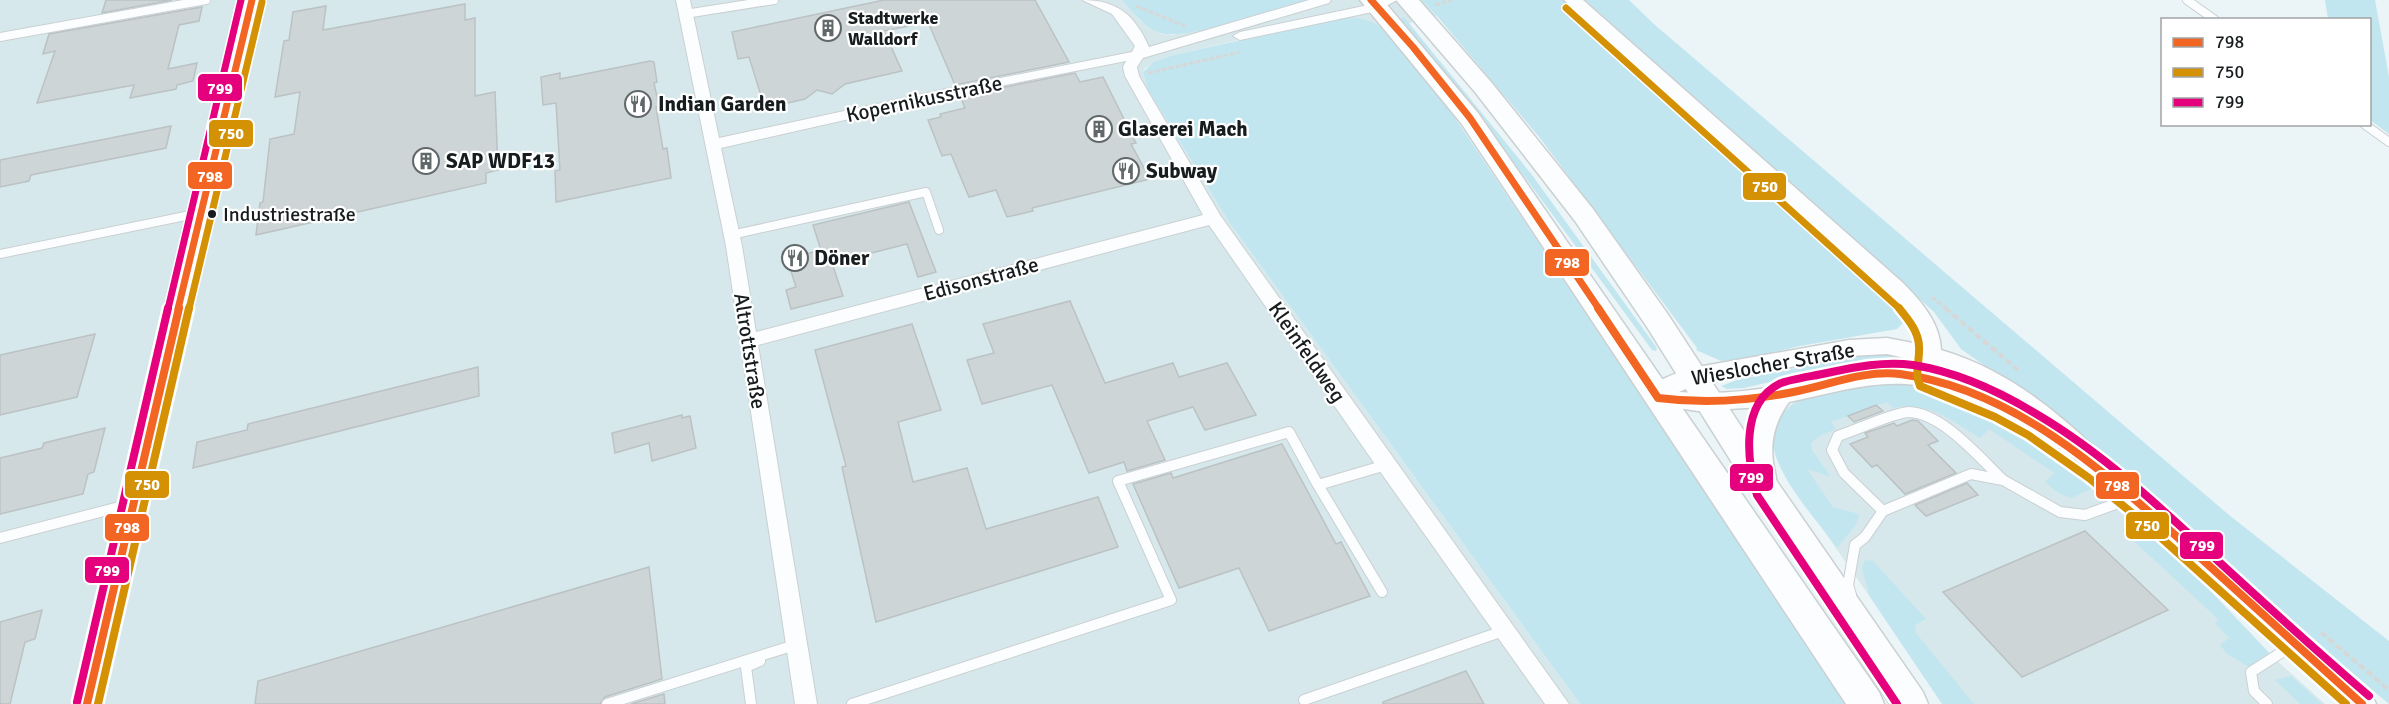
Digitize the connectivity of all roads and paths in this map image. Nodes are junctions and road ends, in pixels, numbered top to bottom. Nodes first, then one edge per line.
1 (206, 0) edge
2 (252, 0) edge
3 (774, 0) edge
4 (1089, 0) edge
5 (1452, 0) edge
6 (1573, 0) edge
7 (2187, 0) edge
8 (1319, 1) edge
9 (1379, 2) edge
10 (1127, 3) dead end
11 (1418, 3) edge
12 (684, 7) edge
13 (2212, 18) edge
14 (0, 37) edge
15 (1202, 41) junction
16 (1136, 55) junction
17 (1217, 57) dead end
18 (2367, 126) edge
19 (2389, 142) edge
20 (712, 145) junction
21 (200, 213) junction
22 (1213, 218) junction
23 (939, 230) dead end
24 (731, 235) junction
25 (0, 254) edge
26 (1930, 296) dead end
27 (748, 341) junction
28 (1928, 366) junction
29 (2021, 373) dead end
30 (1692, 377) junction
31 (1781, 395) junction
32 (1657, 397) junction
33 (1710, 403) junction
34 (1386, 465) junction
35 (2003, 480) junction
36 (1318, 485) junction
37 (2124, 490) junction
38 (1767, 492) junction
39 (132, 504) junction
40 (1883, 511) junction
41 (0, 538) edge
42 (1383, 592) dead end
43 (1506, 630) junction
44 (1859, 630) junction
45 (2319, 630) dead end
46 (2295, 644) junction
47 (795, 645) junction
48 (2389, 681) edge
49 (2382, 684) junction
50 (2389, 690) edge
51 (1304, 700) dead end
52 (87, 704) edge
53 (607, 704) edge
54 (751, 704) edge
55 (806, 704) edge
56 (852, 704) edge
57 (1558, 704) edge
58 (1866, 704) edge
59 (1910, 704) edge
60 (2268, 704) edge
61 (2362, 704) edge

1 - 14 lane
2 - 21 street
3 - 12 lane
4 - 16 street, Kleinfeldweg
5 - 11 path
6 - 28 street
7 - 13 lane
8 - 15 street, Kopernikusstraße
9 - 15 street, Kopernikusstraße
9 - 32 main road
10 - 15 path
11 - 30 main road
12 - 20 street, Altrottstraße
15 - 16 street, Kopernikusstraße
15 - 17 path
16 - 20 street, Kopernikusstraße
16 - 22 street, Kleinfeldweg
18 - 19 lane
20 - 24 street, Altrottstraße
21 - 25 lane
21 - 39 street
22 - 27 street, Edisonstraße
22 - 34 street, Kleinfeldweg
23 - 24 lane
24 - 27 street, Altrottstraße
26 - 29 path
27 - 47 street, Altrottstraße
28 - 30 street, Wieslocher Straße
28 - 31 street, Wieslocher Straße
28 - 37 street, Wieslocher Straße
30 - 32 street, Wieslocher Straße
30 - 33 main road
31 - 33 street, Wieslocher Straße
31 - 38 street
32 - 33 street, Wieslocher Straße
32 - 58 main road
33 - 38 main road
34 - 36 lane
34 - 43 street, Kleinfeldweg
35 - 37 lane
35 - 40 lane
35 - 40 lane
36 - 42 lane
36 - 56 lane
37 - 46 street, Wieslocher Straße
38 - 44 main road
39 - 41 lane
39 - 52 street
40 - 44 lane
43 - 51 lane
43 - 57 street, Kleinfeldweg
44 - 59 main road
45 - 49 path
46 - 60 lane
46 - 61 street, Wieslocher Straße
47 - 53 lane
47 - 54 lane
47 - 55 street, Altrottstraße
48 - 49 path
49 - 50 path

